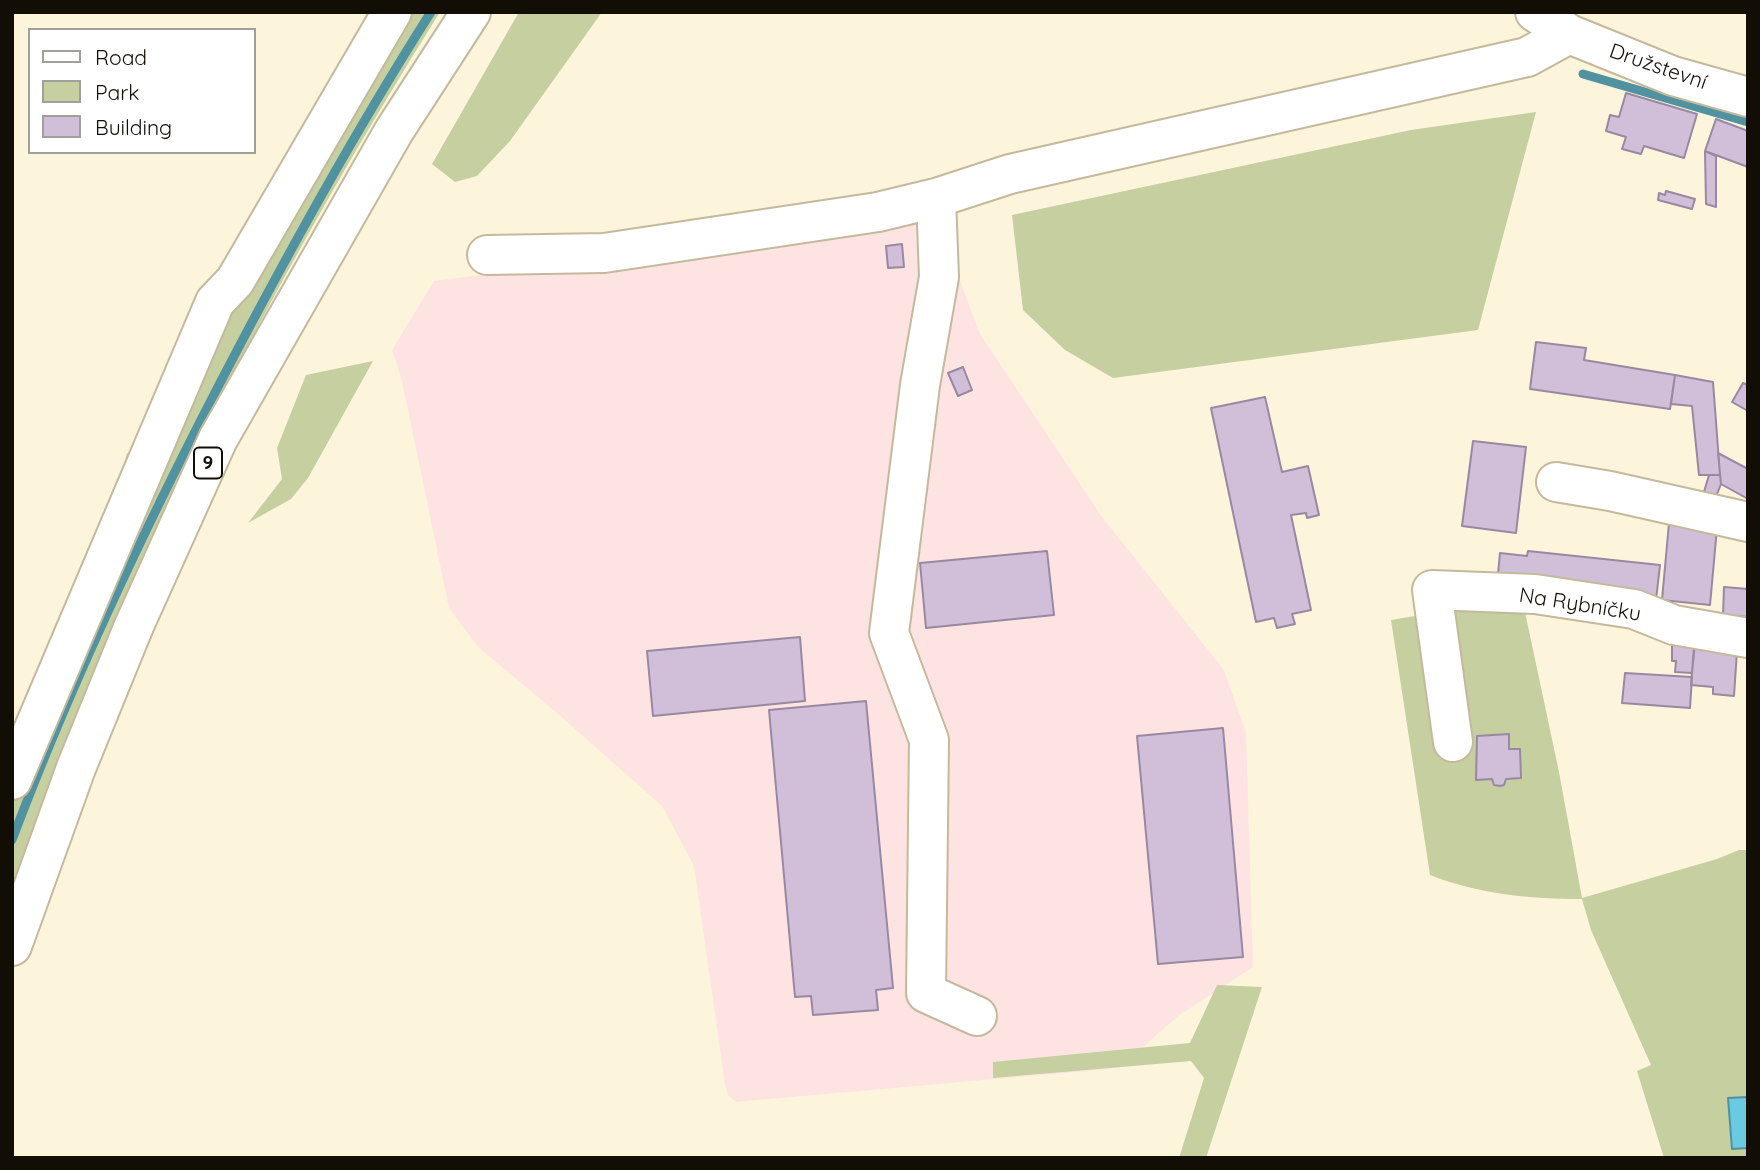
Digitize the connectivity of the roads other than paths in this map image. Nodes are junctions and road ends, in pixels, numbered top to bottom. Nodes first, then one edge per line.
1 (392, 12) edge
2 (471, 12) edge
3 (1535, 12) edge
4 (1569, 34) junction
5 (1748, 97) edge
6 (936, 198) junction
7 (487, 255) dead end
8 (1556, 482) dead end
9 (1748, 522) edge
10 (1748, 638) edge
11 (1453, 742) dead end
12 (12, 780) edge
13 (12, 946) edge
14 (976, 1016) dead end

1 - 12 street
2 - 13 street, 9
3 - 4 street, Družstevní
4 - 5 street, Družstevní
4 - 6 street
6 - 7 street
6 - 14 street
8 - 9 street
10 - 11 street, Na Rybníčku

